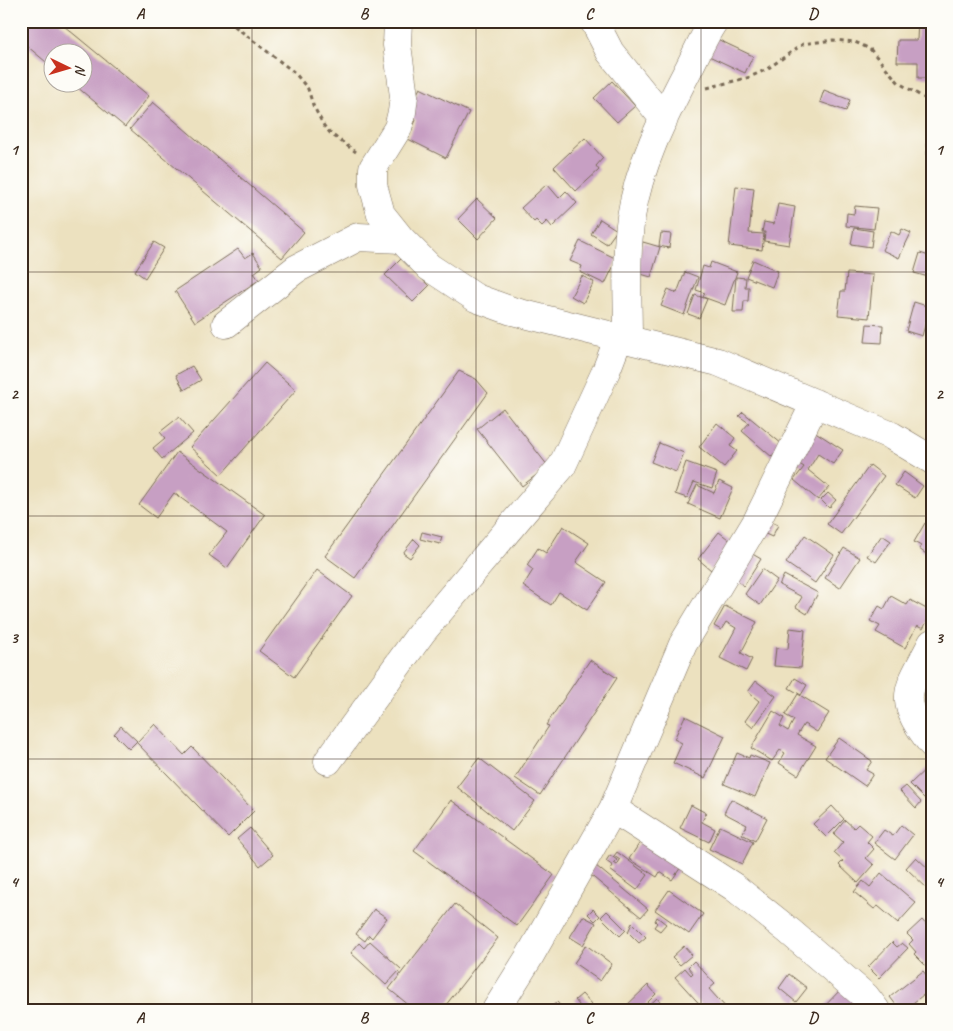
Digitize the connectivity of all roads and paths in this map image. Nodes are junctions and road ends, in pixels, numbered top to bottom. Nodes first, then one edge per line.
1 (228, 21) edge
2 (398, 21) edge
3 (594, 21) edge
4 (714, 21) edge
5 (669, 108) junction
6 (373, 168) junction
7 (932, 188) edge
8 (401, 239) junction
9 (226, 324) dead end
10 (624, 338) junction
11 (815, 403) junction
12 (932, 460) edge
13 (932, 644) edge
14 (932, 744) edge
15 (328, 761) dead end
16 (613, 809) junction
17 (496, 1010) edge
18 (876, 1010) edge

1 - 6 path
2 - 6 street
3 - 5 street
4 - 5 street
5 - 7 path
5 - 10 street
6 - 8 street
8 - 9 street
8 - 10 street
10 - 11 street
10 - 15 street
11 - 12 street
11 - 16 street
13 - 14 street
16 - 17 street
16 - 18 street

